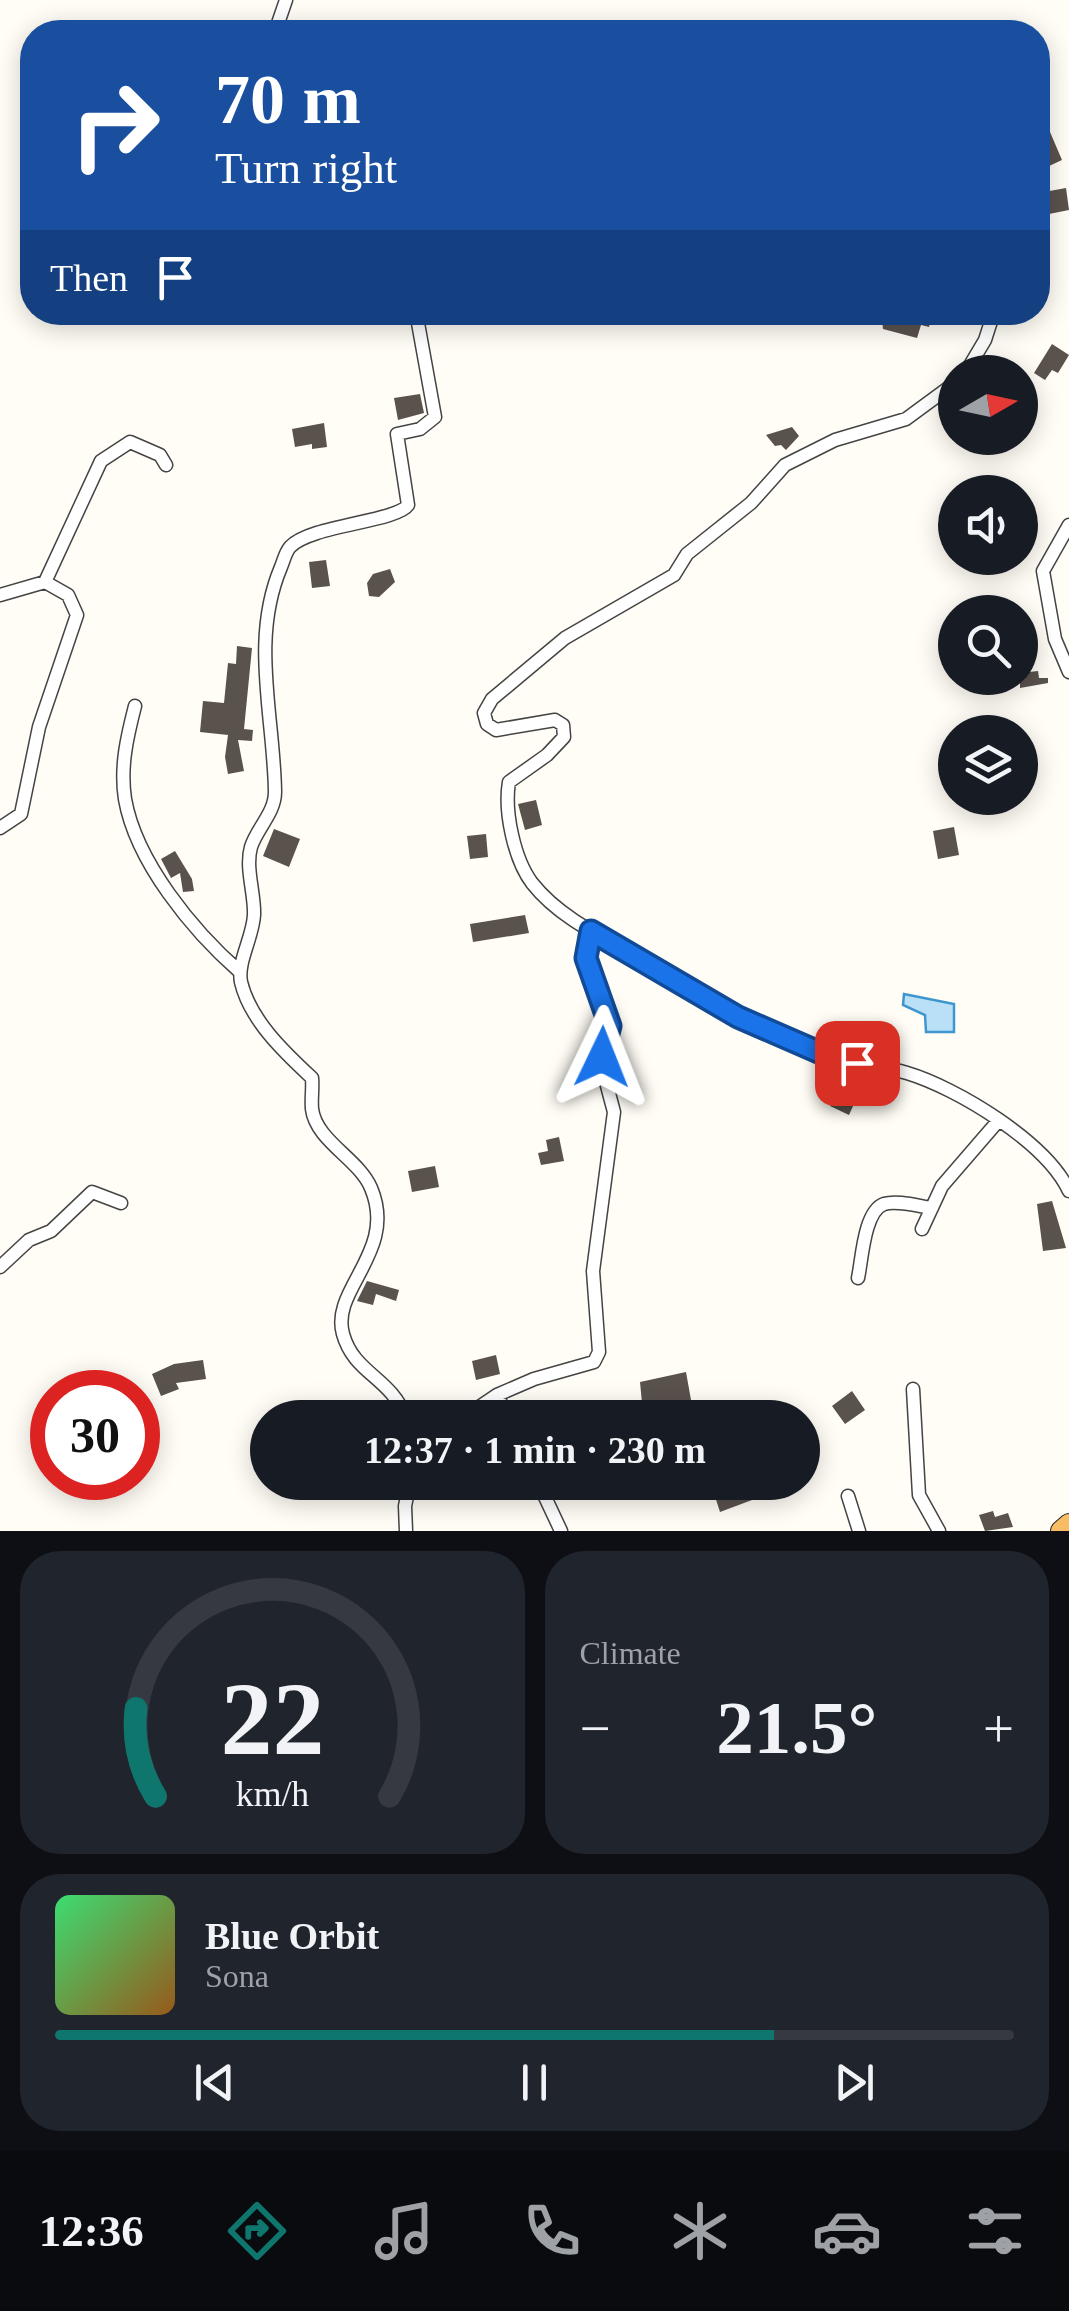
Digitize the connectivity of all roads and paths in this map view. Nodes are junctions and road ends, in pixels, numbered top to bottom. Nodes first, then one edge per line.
1 (418, 325) edge
2 (990, 325) edge
3 (976, 355) edge
4 (938, 396) edge
5 (166, 465) dead end
6 (1069, 525) edge
7 (46, 582) junction
8 (0, 595) edge
9 (1069, 672) edge
10 (134, 706) dead end
11 (0, 828) edge
12 (591, 931) junction
13 (240, 972) junction
14 (999, 1120) junction
15 (1069, 1191) edge
16 (120, 1203) dead end
17 (932, 1208) junction
18 (922, 1229) dead end
19 (0, 1267) edge
20 (858, 1278) dead end
21 (913, 1389) dead end
22 (497, 1395) junction
23 (400, 1400) edge
24 (490, 1400) edge
25 (499, 1400) edge
26 (848, 1496) dead end
27 (406, 1500) edge
28 (546, 1500) edge
29 (1069, 1524) edge
30 (406, 1531) edge
31 (561, 1531) edge
32 (858, 1531) edge
33 (939, 1531) edge
34 (1061, 1531) edge

1 - 13 street
2 - 3 street
4 - 12 street
5 - 7 street
6 - 9 street
7 - 8 street
7 - 11 street
10 - 13 street
12 - 14 street
12 - 22 street
13 - 23 street
14 - 15 street
14 - 17 street
16 - 19 street
17 - 18 street
17 - 20 street
21 - 33 street
22 - 24 street
22 - 25 street
26 - 32 street
27 - 30 street
28 - 31 street
29 - 34 highway

